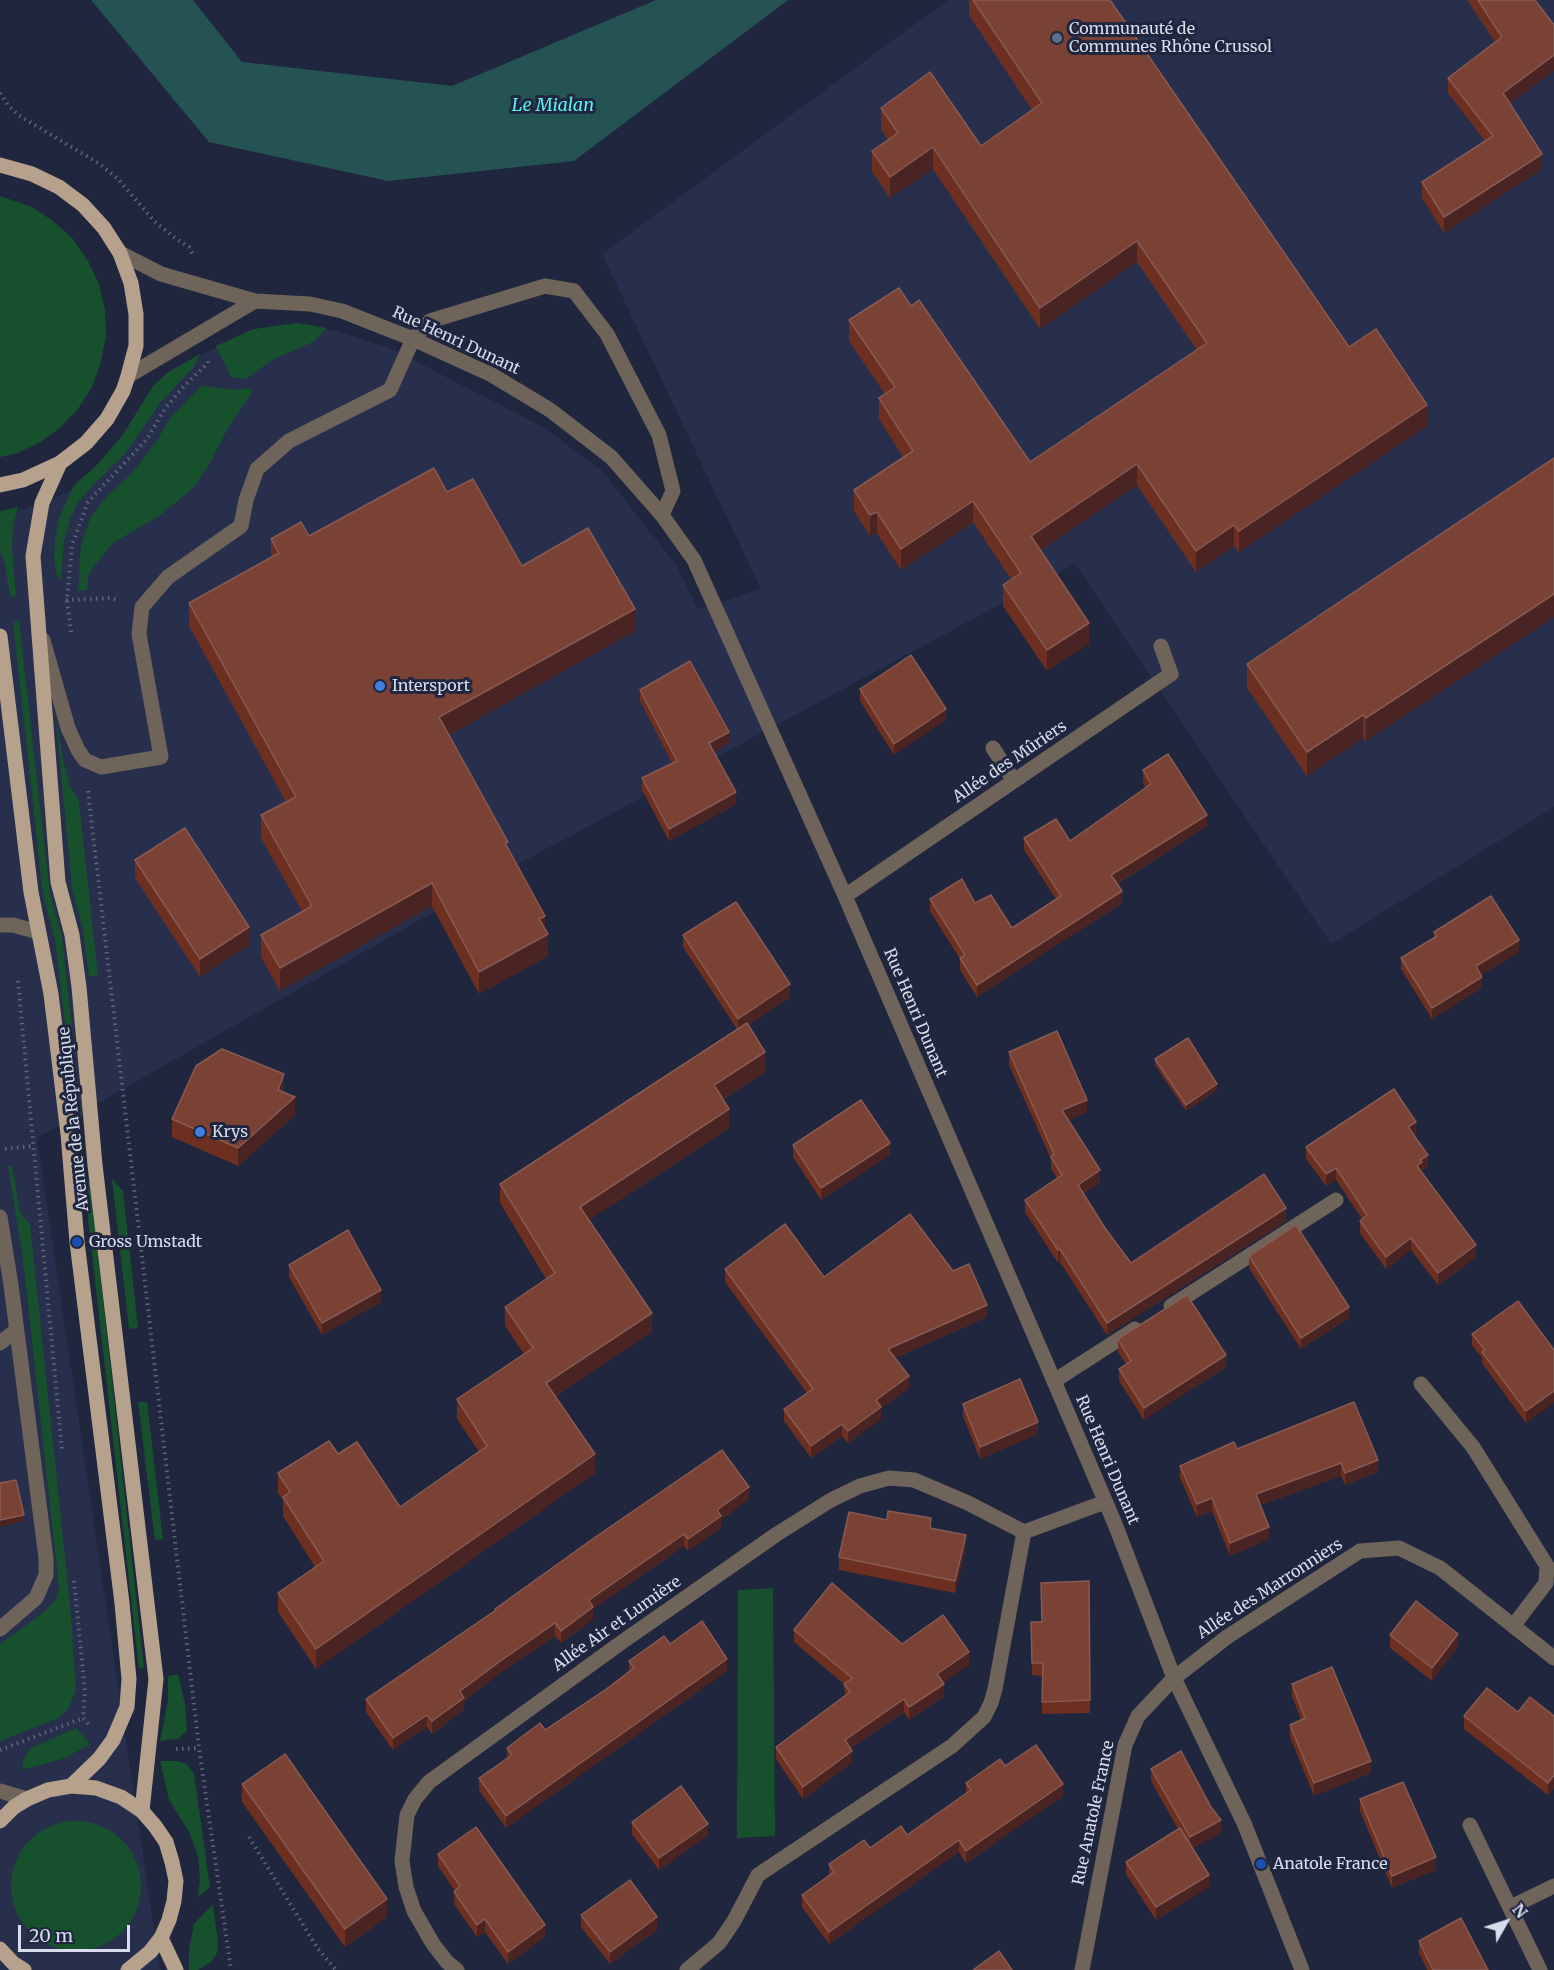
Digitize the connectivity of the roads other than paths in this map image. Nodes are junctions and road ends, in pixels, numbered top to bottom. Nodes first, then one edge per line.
1 (1, 164) edge
2 (120, 254) junction
3 (255, 301) junction
4 (413, 339) junction
5 (128, 376) junction
6 (60, 463) junction
7 (0, 485) edge
8 (662, 515) junction
9 (40, 629) junction
10 (0, 636) edge
11 (1161, 646) dead end
12 (993, 748) dead end
13 (1014, 781) junction
14 (845, 896) junction
15 (0, 925) edge
16 (38, 932) junction
17 (1336, 1200) dead end
18 (0, 1217) edge
19 (15, 1331) junction
20 (0, 1343) edge
21 (1054, 1381) junction
22 (1421, 1384) dead end
23 (1105, 1502) junction
24 (1024, 1532) junction
25 (1513, 1626) junction
26 (0, 1629) edge
27 (1554, 1658) edge
28 (1174, 1678) junction
29 (71, 1786) junction
30 (0, 1791) edge
31 (27, 1799) junction
32 (142, 1811) junction
33 (0, 1821) edge
34 (1470, 1825) dead end
35 (1554, 1886) edge
36 (1511, 1907) junction
37 (161, 1938) junction
38 (0, 1949) edge
39 (24, 1970) edge
40 (129, 1970) edge
41 (176, 1970) edge
42 (457, 1970) edge
43 (687, 1970) edge
44 (1082, 1970) edge
45 (1302, 1970) edge
46 (1540, 1970) edge

1 - 2 main road
2 - 3 street, Rue Henri Dunant
2 - 5 main road
3 - 4 street, Rue Henri Dunant
3 - 5 street
4 - 8 street, Rue Henri Dunant
4 - 8 street
4 - 9 street
5 - 6 main road
6 - 7 main road
6 - 9 main road, Avenue de la République
8 - 14 street, Rue Henri Dunant
9 - 32 main road, Avenue de la République
10 - 16 main road, Avenue de la République
11 - 13 street, Allée des Mûriers
12 - 13 street
13 - 14 street, Allée des Mûriers
14 - 21 street, Rue Henri Dunant
15 - 16 street
16 - 29 main road, Avenue de la République
17 - 21 street
18 - 19 street
19 - 20 street
19 - 26 street
21 - 23 street, Rue Henri Dunant
22 - 25 street
23 - 24 street
23 - 28 street, Rue Henri Dunant
24 - 42 street, Allée Air et Lumière
24 - 43 street
25 - 27 street, Allée des Marronniers
25 - 28 street, Allée des Marronniers
28 - 44 street, Rue Anatole France
28 - 45 street, Rue Henri Dunant
29 - 31 main road
29 - 32 main road
30 - 31 street
31 - 33 main road
32 - 37 main road
34 - 36 street
35 - 36 street
36 - 46 street
37 - 40 main road
37 - 41 main road
38 - 39 main road

